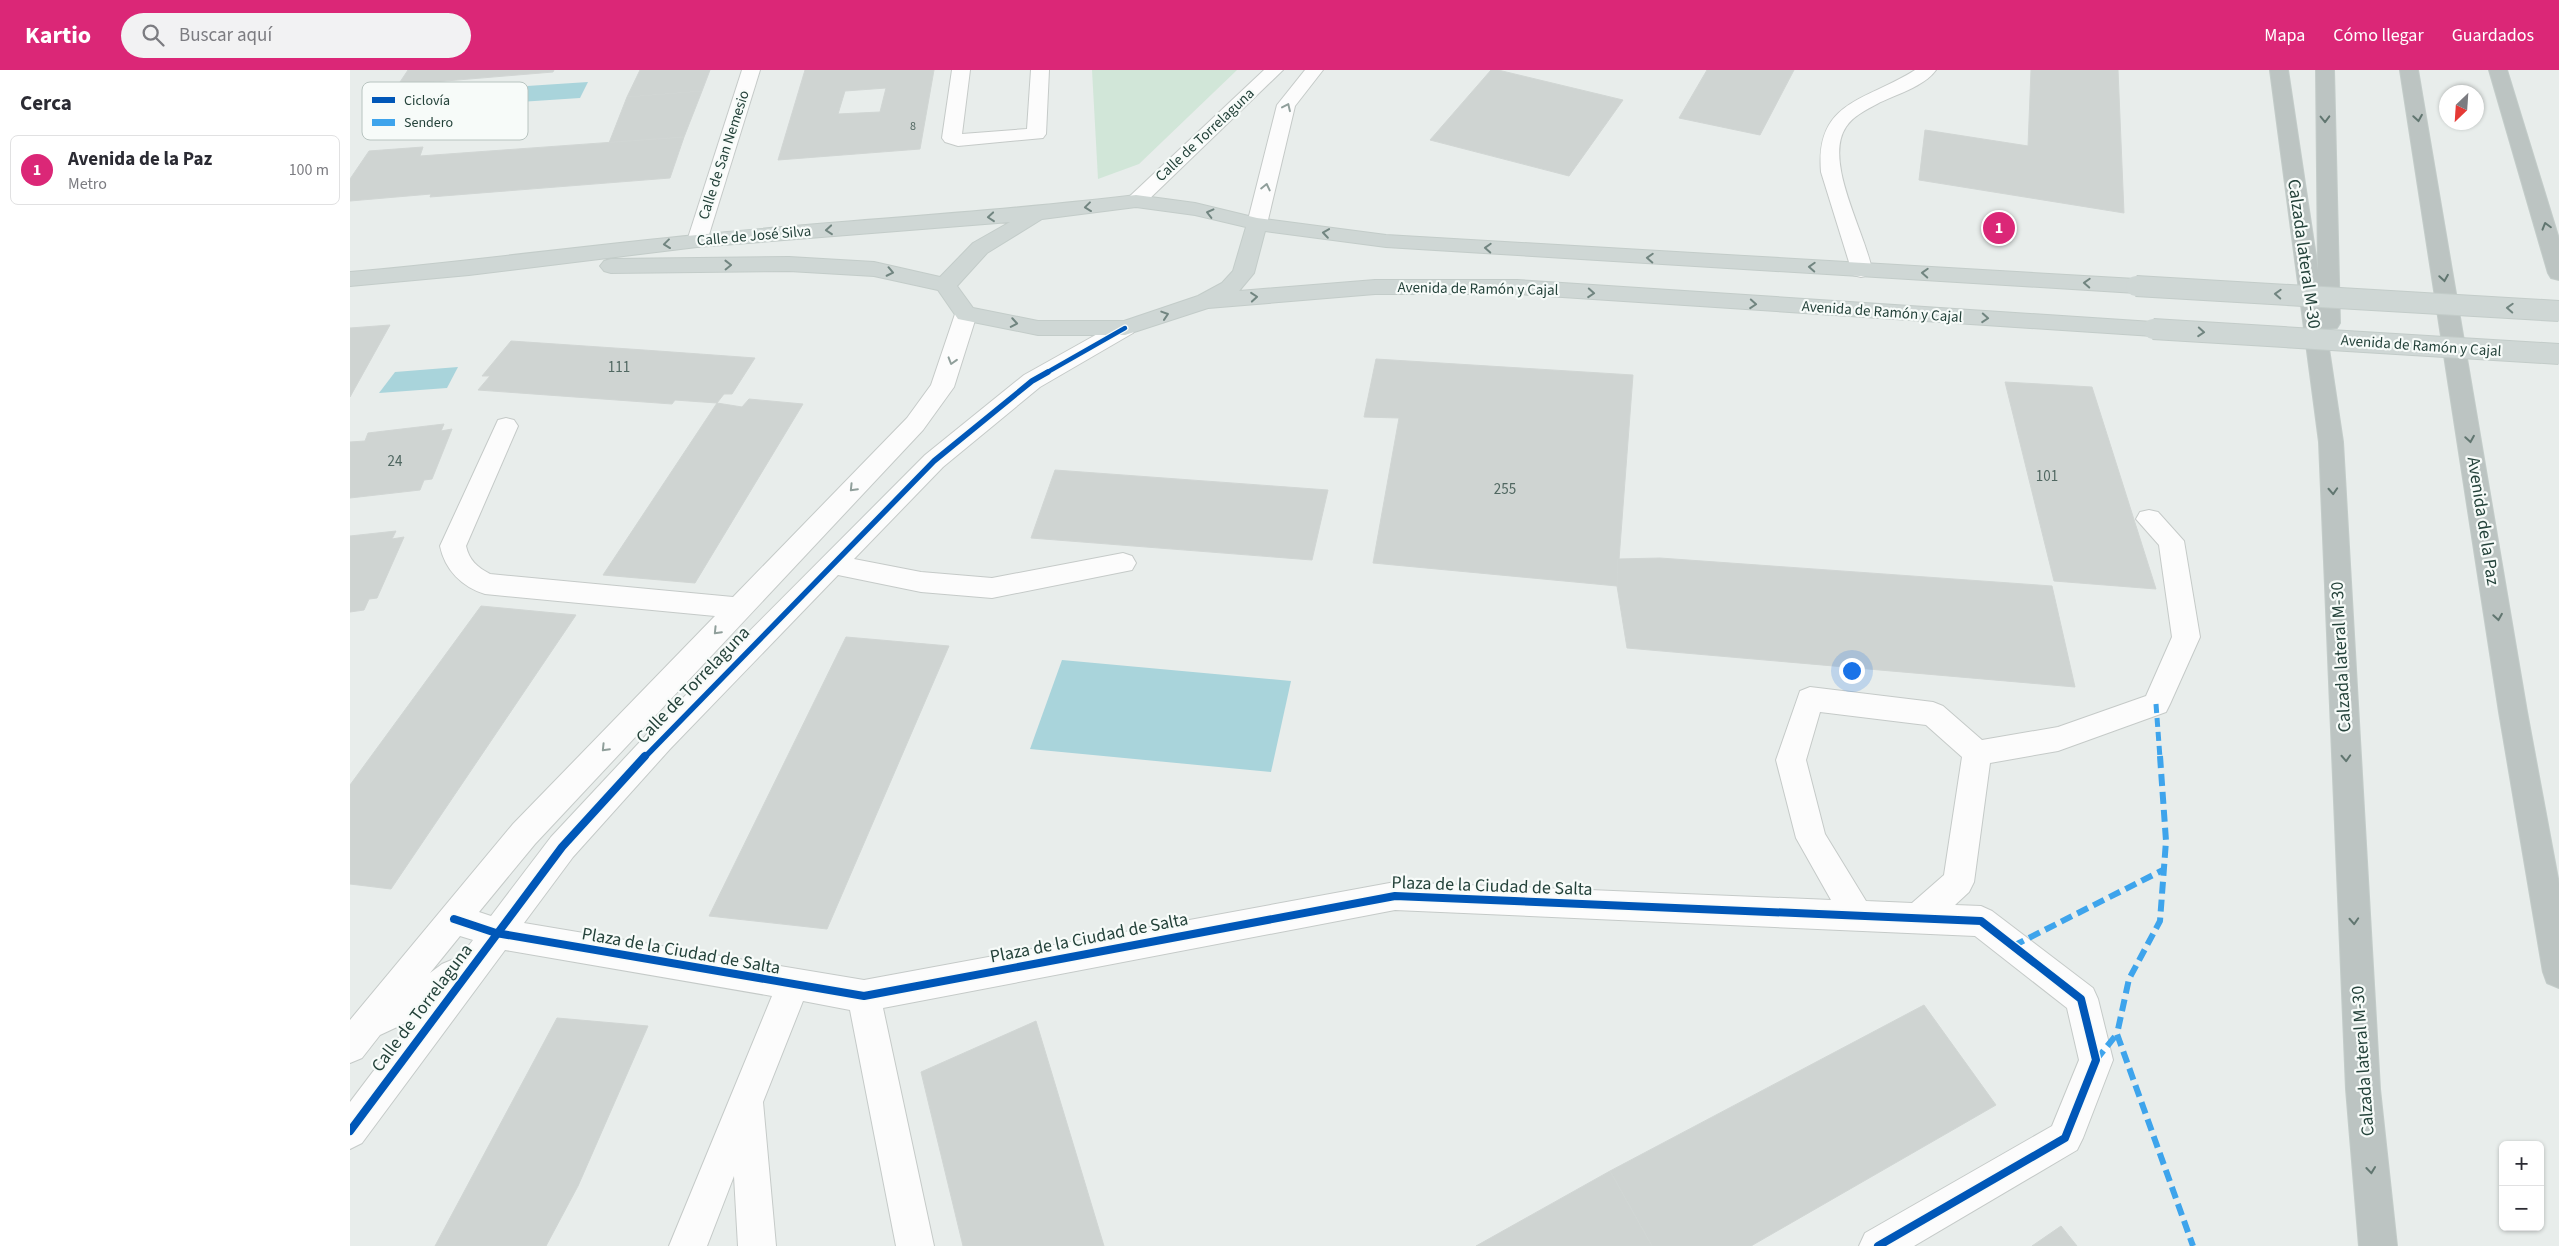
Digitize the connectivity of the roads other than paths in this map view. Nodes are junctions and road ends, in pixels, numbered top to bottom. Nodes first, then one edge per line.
1 (751, 70) edge
2 (961, 70) edge
3 (1040, 70) edge
4 (1274, 70) edge
5 (1314, 70) edge
6 (1927, 70) edge
7 (2267, 70) edge
8 (2279, 70) edge
9 (2325, 70) edge
10 (2409, 70) edge
11 (2498, 70) edge
12 (2283, 110) junction
13 (1136, 200) junction
14 (1040, 213) junction
15 (1257, 224) junction
16 (697, 241) junction
17 (469, 268) junction
18 (1861, 270) junction
19 (2559, 273) edge
20 (350, 279) edge
21 (945, 284) junction
22 (1206, 301) junction
23 (2559, 311) edge
24 (966, 314) junction
25 (1125, 328) junction
26 (2559, 354) edge
27 (506, 426) dead end
28 (2331, 442) junction
29 (2149, 519) dead end
30 (1123, 563) dead end
31 (832, 564) junction
32 (739, 608) junction
33 (1977, 752) junction
34 (1856, 914) junction
35 (1919, 918) junction
36 (454, 919) junction
37 (488, 944) junction
38 (2559, 972) edge
39 (793, 985) junction
40 (864, 996) junction
41 (355, 1034) edge
42 (747, 1098) junction
43 (350, 1131) edge
44 (688, 1246) edge
45 (757, 1246) edge
46 (915, 1246) edge
47 (1878, 1246) edge
48 (2378, 1246) edge

1 - 16 street, Calle de San Nemesio
2 - 3 street
4 - 13 street, Calle de Torrelaguna
15 -> 5 street
6 - 18 street
7 - 12 highway
8 - 12 highway, Calzada lateral M-30
9 -> 28 highway
10 -> 38 highway, Avenida de la Paz
19 -> 11 highway
12 - 28 highway, Calzada lateral M-30
13 -> 14 main road, Calle de José Silva
15 -> 13 main road, Calle de José Silva
14 -> 16 main road, Calle de José Silva
14 - 21 main road
18 -> 15 main road
15 - 22 main road
16 -> 17 main road, Calle de José Silva
17 - 20 main road, Calle de José Silva
17 -> 21 main road, Calle de José Silva
23 -> 18 main road, bridge
21 - 24 main road
25 -> 22 main road
22 -> 26 main road, Avenida de Ramón y Cajal, bridge
24 -> 25 main road
24 -> 32 street, Calle de Torrelaguna
25 - 31 street, Calle de Torrelaguna
27 - 32 street
28 -> 48 highway, Calzada lateral M-30
29 - 33 street
30 - 31 street
31 - 37 street, Calle de Torrelaguna
32 -> 36 street, Calle de Torrelaguna
33 - 34 street
33 - 35 street
34 - 35 street, Plaza de la Ciudad de Salta
34 - 40 street, Plaza de la Ciudad de Salta
35 - 47 street, Plaza de la Ciudad de Salta
36 - 37 street, Plaza de la Ciudad de Salta
36 - 41 street, Calle de Torrelaguna
37 - 39 street, Plaza de la Ciudad de Salta
37 - 41 street
37 - 43 street, Calle de Torrelaguna
39 - 40 street, Plaza de la Ciudad de Salta
39 - 42 street
40 - 46 street
42 - 44 street
42 - 45 street

